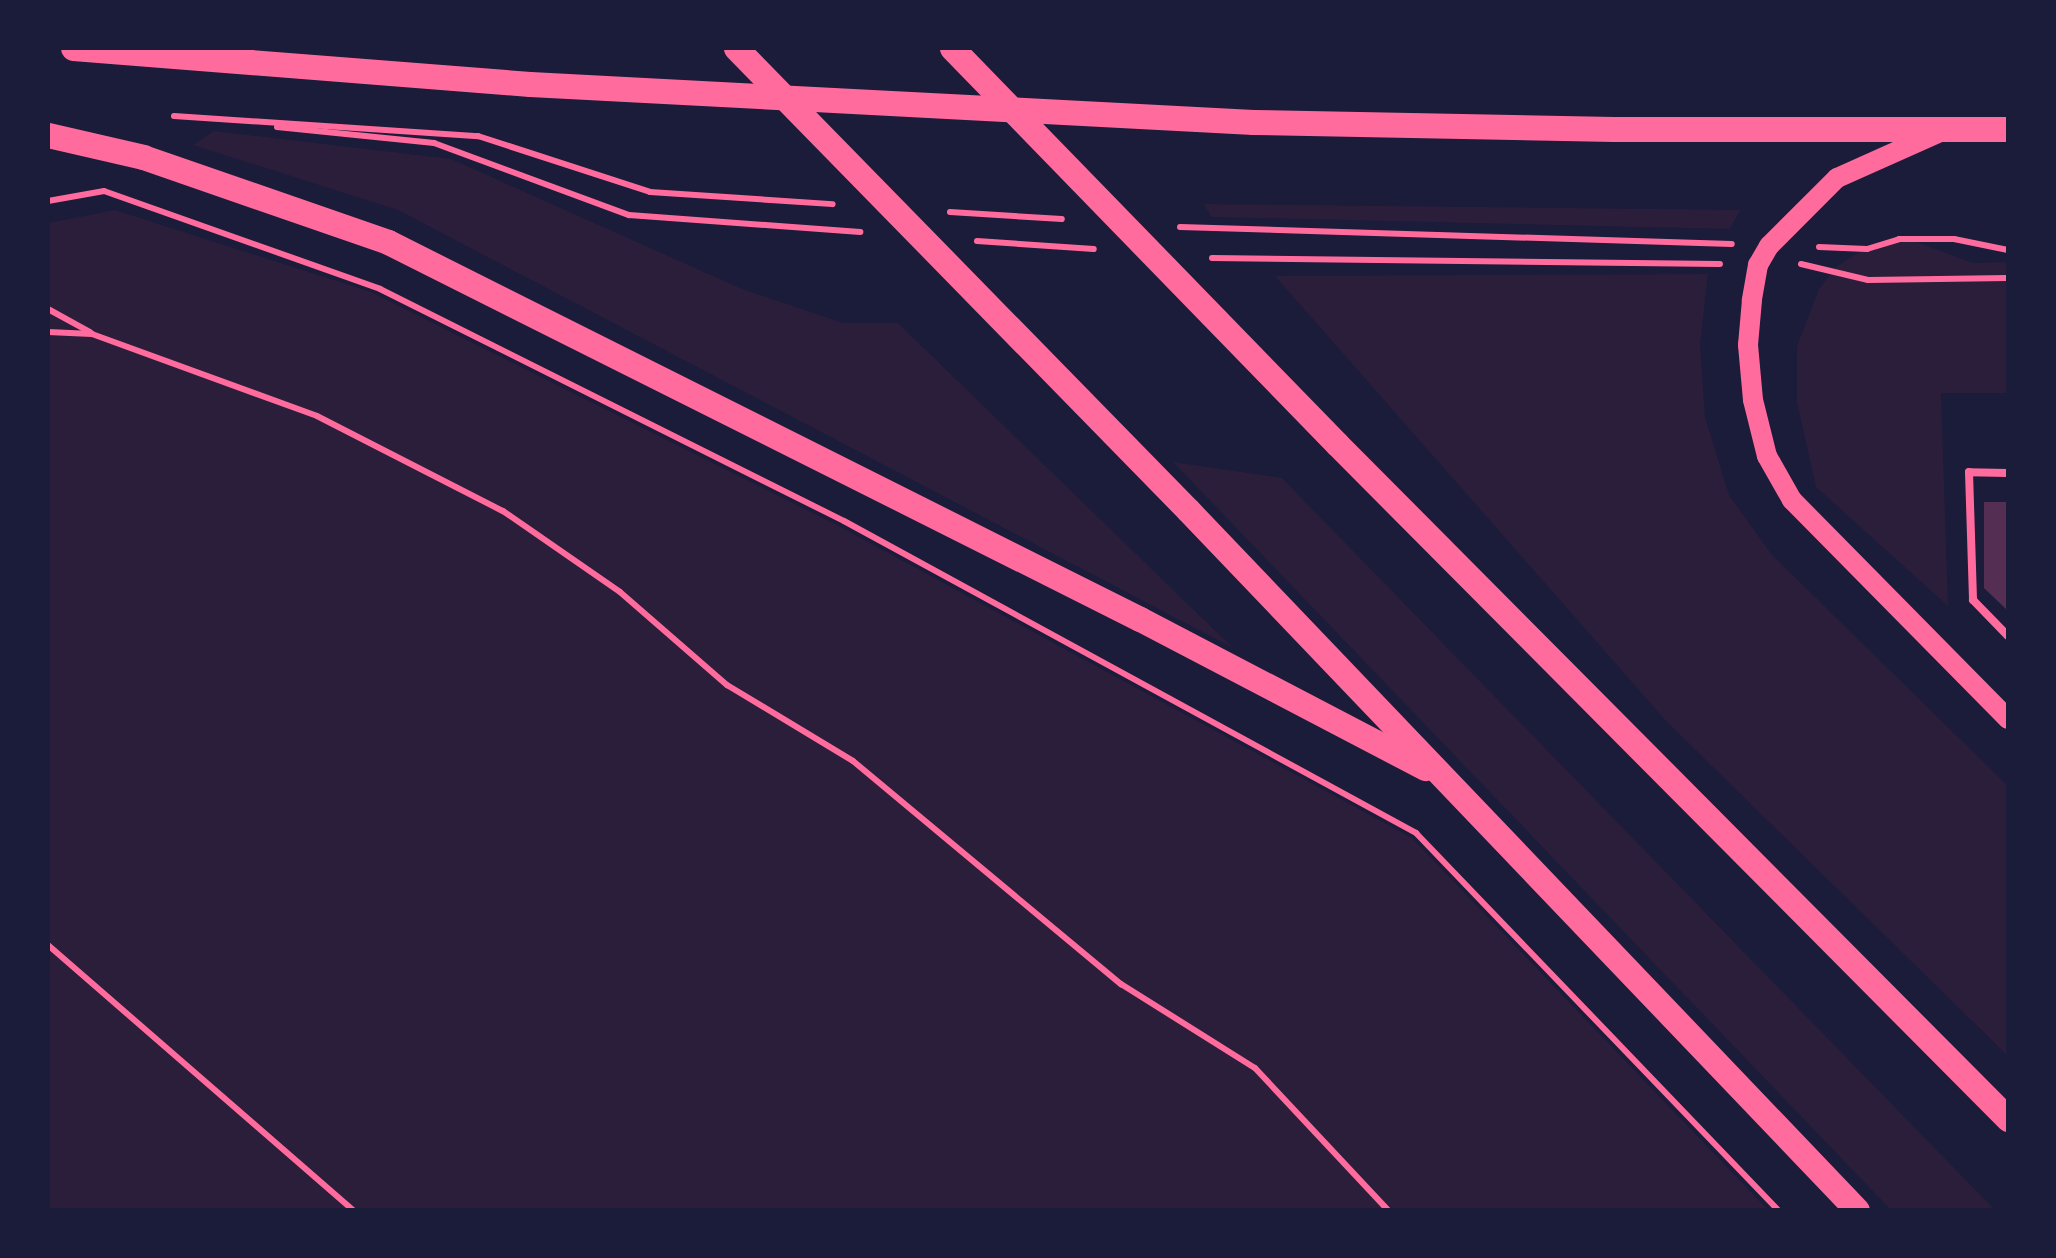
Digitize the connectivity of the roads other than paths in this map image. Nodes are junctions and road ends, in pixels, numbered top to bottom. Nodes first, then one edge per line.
1 (73, 48) edge
2 (736, 48) edge
3 (952, 48) edge
4 (2008, 129) edge
5 (1946, 130) junction
6 (48, 135) edge
7 (2008, 473) edge
8 (2008, 636) edge
9 (2008, 719) edge
10 (1446, 779) junction
11 (2008, 1119) edge
12 (1856, 1210) edge

1 - 5 main road
2 - 10 main road
3 - 11 main road
4 - 5 main road
5 - 9 main road
6 - 10 main road
7 - 8 lane
10 - 12 main road

